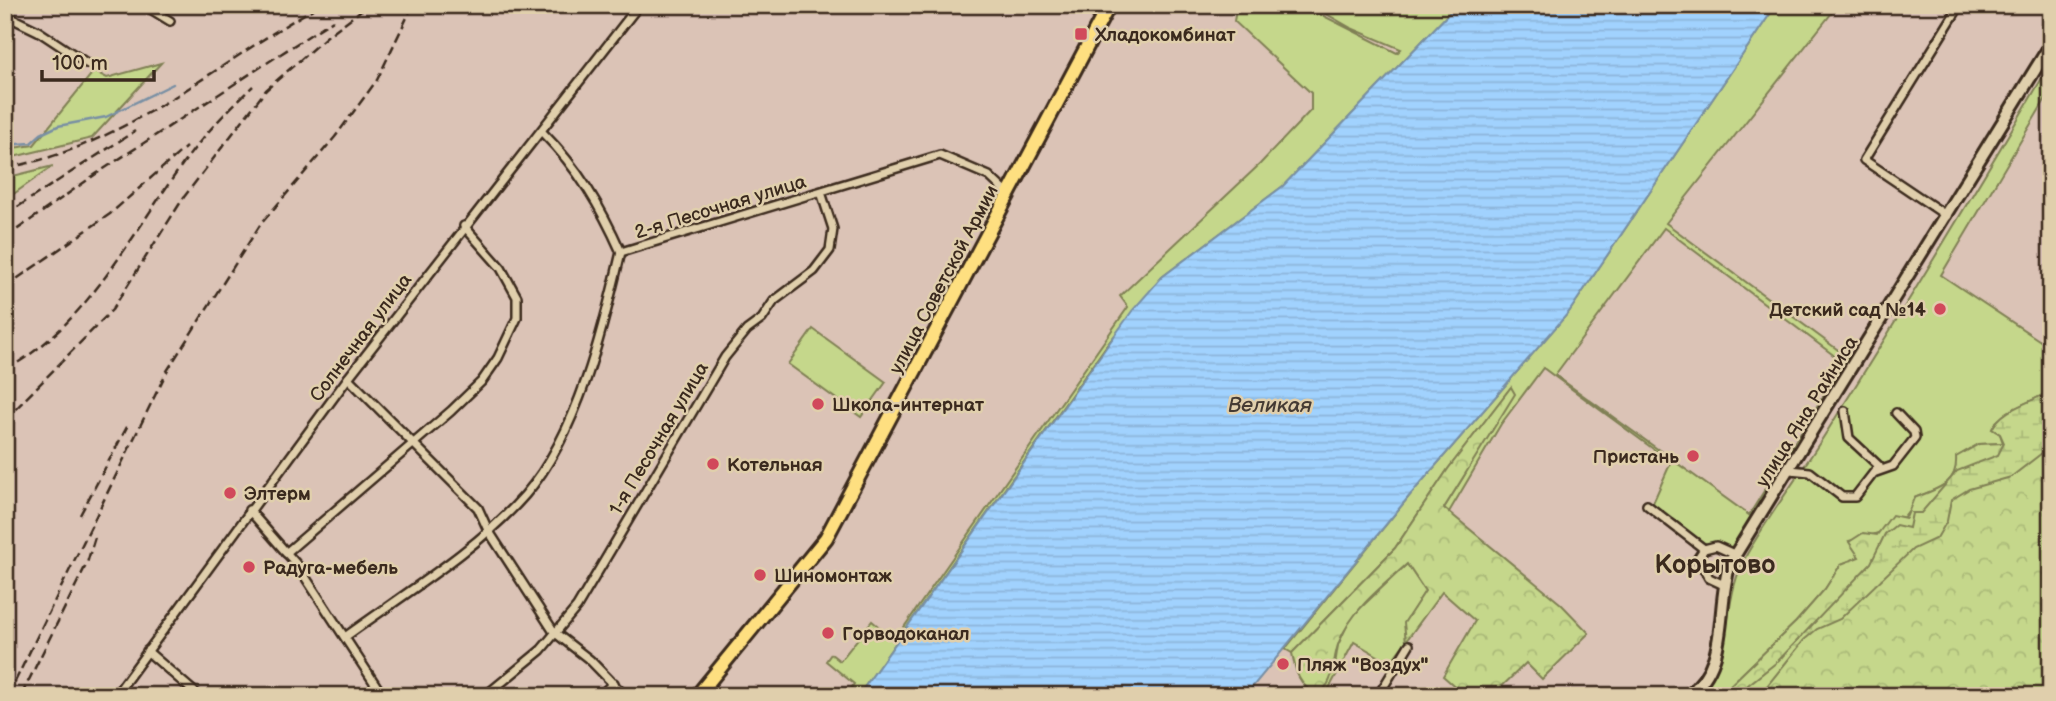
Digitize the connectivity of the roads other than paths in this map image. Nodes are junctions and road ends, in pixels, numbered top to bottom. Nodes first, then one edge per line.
1 (144, 5) edge
2 (639, 5) edge
3 (1109, 5) edge
4 (1960, 5) edge
5 (5, 15) edge
6 (170, 21) dead end
7 (2051, 44) edge
8 (88, 64) dead end
9 (542, 133) junction
10 (821, 192) junction
11 (1009, 195) junction
12 (1947, 216) junction
13 (464, 226) junction
14 (621, 252) junction
15 (348, 378) junction
16 (1845, 411) dead end
17 (1896, 413) dead end
18 (414, 443) junction
19 (1790, 470) junction
20 (1876, 472) junction
21 (1647, 505) dead end
22 (249, 510) junction
23 (488, 530) junction
24 (1704, 549) junction
25 (286, 553) junction
26 (1736, 555) junction
27 (1724, 585) junction
28 (554, 632) junction
29 (345, 637) junction
30 (1409, 645) dead end
31 (147, 651) junction
32 (614, 683) junction
33 (115, 696) edge
34 (199, 696) edge
35 (383, 696) edge
36 (485, 696) edge
37 (598, 696) edge
38 (625, 696) edge
39 (697, 696) edge
40 (1378, 696) edge
41 (1686, 696) edge

1 - 6 street
2 - 9 street, Солнечная улица
3 - 11 main road, улица Советской Армии
4 - 12 street
5 - 8 street
7 - 12 street, улица Яна Райниса
9 - 13 street, Солнечная улица
9 - 14 street
10 - 11 street, 2-я Песочная улица
10 - 14 street, 2-я Песочная улица
10 - 28 street, 1-я Песочная улица
11 - 39 main road, улица Советской Армии
12 - 19 street, улица Яна Райниса
13 - 15 street, Солнечная улица
13 - 18 street
14 - 23 street, 2-я Песочная улица
15 - 18 street
15 - 22 street, Солнечная улица
16 - 20 street
17 - 20 street
18 - 23 street
18 - 25 street
19 - 20 street
19 - 26 street, улица Яна Райниса
21 - 24 street
22 - 25 street
22 - 31 street, Солнечная улица
23 - 28 street
23 - 29 street, 2-я Песочная улица
24 - 26 street
24 - 27 street
25 - 29 street
26 - 27 street, улица Яна Райниса
27 - 41 street, улица Яна Райниса
28 - 32 street
28 - 36 street, 1-я Песочная улица
29 - 35 street
30 - 40 street
31 - 33 street, Солнечная улица
31 - 34 street
32 - 37 street
32 - 38 street

